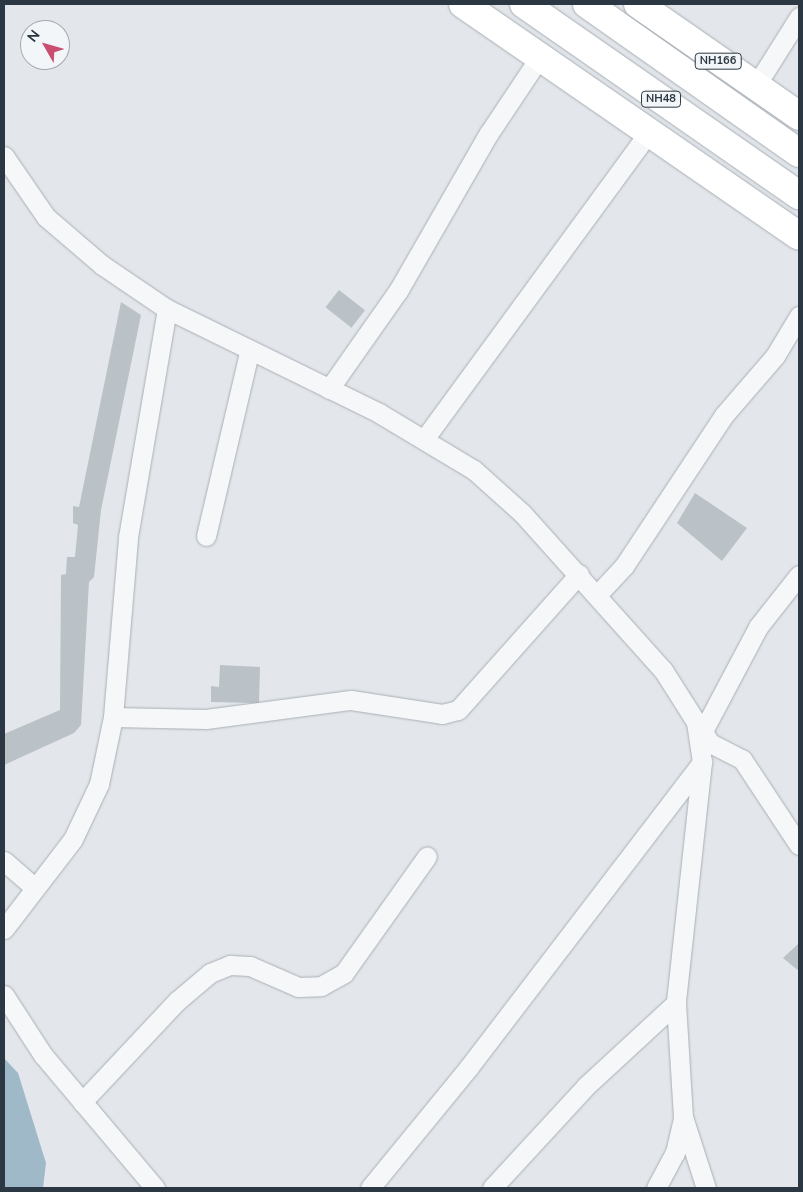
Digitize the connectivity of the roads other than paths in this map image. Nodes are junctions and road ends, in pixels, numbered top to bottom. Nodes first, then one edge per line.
1 (463, 4) edge
2 (524, 4) edge
3 (587, 4) edge
4 (638, 4) edge
5 (799, 17) edge
6 (539, 58) junction
7 (755, 87) junction
8 (799, 116) edge
9 (649, 132) junction
10 (799, 152) edge
11 (4, 156) edge
12 (799, 195) edge
13 (799, 236) edge
14 (167, 309) junction
15 (799, 316) edge
16 (249, 352) junction
17 (329, 390) junction
18 (425, 438) junction
19 (206, 536) dead end
20 (579, 574) junction
21 (799, 575) edge
22 (598, 595) junction
23 (112, 718) junction
24 (700, 726) junction
25 (702, 762) junction
26 (799, 845) edge
27 (427, 856) dead end
28 (4, 861) edge
29 (34, 887) junction
30 (4, 929) edge
31 (4, 995) edge
32 (676, 1003) junction
33 (82, 1102) junction
34 (683, 1117) junction
35 (711, 1186) edge
36 (155, 1188) edge
37 (370, 1188) edge
38 (492, 1188) edge
39 (656, 1188) edge

1 - 6 highway
2 - 12 highway, NH48
3 - 10 highway, NH48
4 - 7 highway, NH166
5 - 7 street
6 - 9 highway
6 - 17 street
7 - 8 highway, NH166
9 - 13 highway
9 - 18 street
11 - 14 street
14 - 16 street
14 - 23 street
15 - 22 street
16 - 17 street
16 - 19 street
17 - 18 street
18 - 20 street
20 - 22 street
20 - 23 street
21 - 24 street
22 - 24 street
23 - 29 street
24 - 25 street
24 - 26 street
25 - 32 street
25 - 37 street
27 - 33 street
28 - 29 street
29 - 30 street
31 - 33 street
32 - 34 street
32 - 38 street
33 - 36 street
34 - 35 street
34 - 39 street

